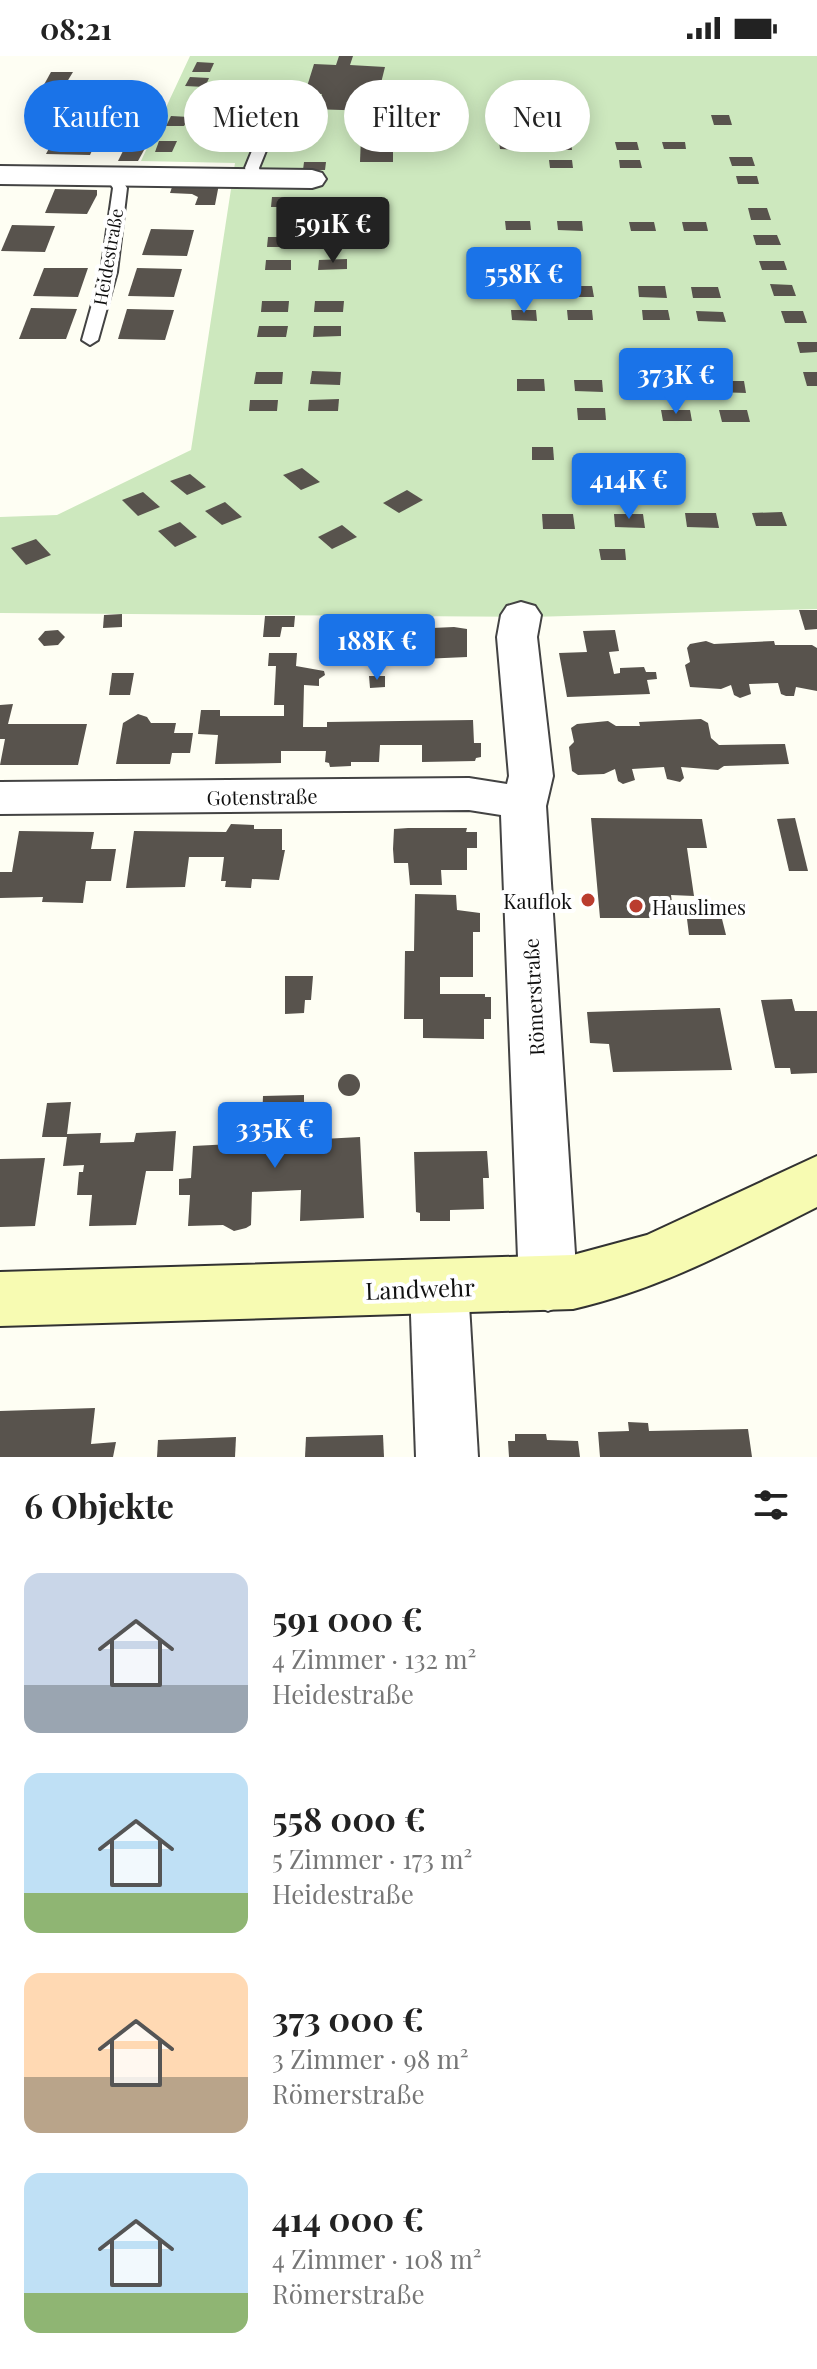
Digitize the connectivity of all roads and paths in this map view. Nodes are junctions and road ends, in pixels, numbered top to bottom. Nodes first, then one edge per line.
1 (259, 152) edge
2 (0, 175) edge
3 (112, 176) junction
4 (255, 178) junction
5 (312, 179) dead end
6 (90, 340) dead end
7 (521, 615) dead end
8 (0, 798) edge
9 (523, 806) junction
10 (817, 1180) edge
11 (548, 1284) junction
12 (439, 1287) junction
13 (0, 1299) edge
14 (447, 1457) edge

1 - 4 lane
2 - 3 street
3 - 4 street
3 - 6 lane, Heidestraße
4 - 5 street
7 - 9 street, Römerstraße
8 - 9 street, Gotenstraße
9 - 11 street, Römerstraße
10 - 11 street, Landwehr
11 - 12 street, Landwehr
12 - 13 street, Landwehr
12 - 14 street

